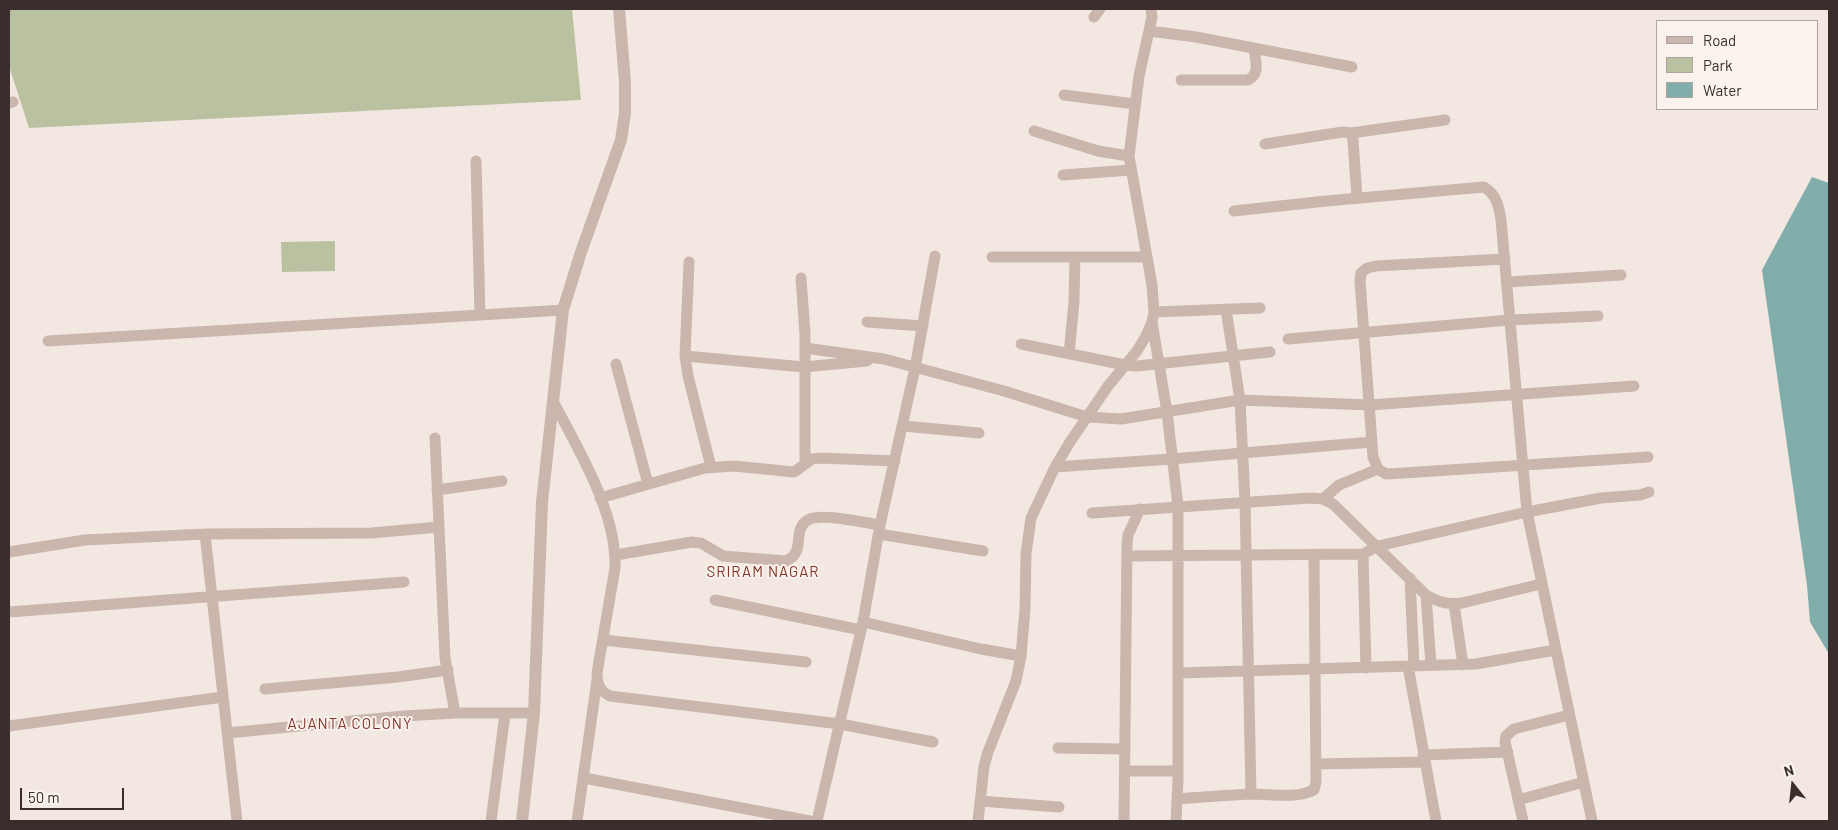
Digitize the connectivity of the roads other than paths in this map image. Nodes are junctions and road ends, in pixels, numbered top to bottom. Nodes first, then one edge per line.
1 (619, 9) edge
2 (1153, 10) edge
3 (1149, 31) junction
4 (1254, 48) junction
5 (1352, 67) dead end
6 (1181, 80) dead end
7 (1064, 95) dead end
8 (1135, 104) junction
9 (1445, 120) dead end
10 (1034, 131) dead end
11 (1351, 133) junction
12 (1265, 144) dead end
13 (1129, 156) junction
14 (476, 161) dead end
15 (1131, 170) junction
16 (1063, 175) dead end
17 (1356, 198) junction
18 (1234, 211) dead end
19 (935, 256) dead end
20 (992, 257) dead end
21 (1076, 257) junction
22 (1147, 257) junction
23 (1505, 259) junction
24 (689, 262) dead end
25 (1621, 275) dead end
26 (801, 278) dead end
27 (1507, 282) junction
28 (1260, 308) dead end
29 (1226, 309) junction
30 (563, 310) junction
31 (480, 315) junction
32 (1598, 316) dead end
33 (1153, 317) junction
34 (1510, 320) junction
35 (867, 322) dead end
36 (923, 326) junction
37 (1363, 333) junction
38 (1288, 339) dead end
39 (48, 341) dead end
40 (1021, 344) dead end
41 (805, 348) junction
42 (1270, 352) dead end
43 (1069, 354) junction
44 (685, 356) junction
45 (1234, 356) junction
46 (884, 359) junction
47 (616, 364) dead end
48 (1160, 364) junction
49 (1125, 365) junction
50 (804, 367) junction
51 (915, 368) junction
52 (1634, 386) dead end
53 (1516, 394) junction
54 (1240, 400) junction
55 (553, 401) junction
56 (1370, 405) junction
57 (1167, 412) junction
58 (1087, 417) junction
59 (903, 426) junction
60 (978, 433) dead end
61 (435, 438) dead end
62 (1372, 442) junction
63 (1242, 453) junction
64 (1648, 457) dead end
65 (1172, 459) junction
66 (895, 461) junction
67 (805, 464) junction
68 (1523, 465) junction
69 (711, 467) junction
70 (1055, 467) junction
71 (1378, 469) junction
72 (502, 481) dead end
73 (648, 484) junction
74 (438, 490) junction
75 (1649, 492) dead end
76 (600, 498) junction
77 (1323, 499) junction
78 (1245, 501) junction
79 (1178, 506) junction
80 (1140, 509) junction
81 (1527, 512) junction
82 (1092, 513) dead end
83 (439, 527) junction
84 (880, 530) junction
85 (205, 534) junction
86 (1378, 546) junction
87 (983, 551) dead end
88 (9, 552) edge
89 (1363, 554) junction
90 (616, 555) junction
91 (1179, 555) junction
92 (1246, 555) junction
93 (1314, 555) junction
94 (1127, 556) junction
95 (1410, 578) junction
96 (404, 582) dead end
97 (1541, 584) junction
98 (1426, 595) junction
99 (212, 596) junction
100 (715, 600) dead end
101 (1454, 604) junction
102 (9, 612) edge
103 (862, 626) junction
104 (603, 640) junction
105 (1555, 650) junction
106 (1021, 656) junction
107 (806, 662) dead end
108 (1463, 664) junction
109 (1432, 665) junction
110 (1411, 666) junction
111 (1366, 668) junction
112 (448, 670) junction
113 (1314, 670) junction
114 (1249, 672) junction
115 (1178, 673) junction
116 (597, 680) junction
117 (265, 689) dead end
118 (223, 697) junction
119 (455, 713) junction
120 (534, 713) junction
121 (504, 714) junction
122 (1569, 715) junction
123 (840, 724) junction
124 (9, 726) edge
125 (227, 733) junction
126 (933, 742) dead end
127 (1058, 748) dead end
128 (1125, 749) junction
129 (1508, 752) junction
130 (1424, 758) junction
131 (1316, 764) junction
132 (1125, 771) junction
133 (1178, 771) junction
134 (584, 778) junction
135 (1584, 782) junction
136 (1251, 794) junction
137 (1177, 799) junction
138 (1518, 800) junction
139 (980, 801) junction
140 (1059, 807) dead end
141 (237, 821) edge
142 (491, 821) edge
143 (522, 821) edge
144 (577, 821) edge
145 (810, 821) edge
146 (817, 821) edge
147 (978, 821) edge
148 (1124, 821) edge
149 (1176, 821) edge
150 (1436, 821) edge
151 (1523, 821) edge
152 (1592, 821) edge

1 - 30 street
2 - 3 street
3 - 4 street
3 - 8 street
4 - 5 street
4 - 6 street
7 - 8 street
8 - 13 street
9 - 11 street
10 - 13 street
11 - 12 street
11 - 17 street
13 - 15 street
14 - 31 street
15 - 16 street
15 - 22 street
17 - 18 street
17 - 23 street
19 - 36 street
20 - 21 street
21 - 22 street
21 - 43 street
22 - 33 street
23 - 27 street
23 - 37 street
24 - 44 street
25 - 27 street
26 - 41 street
27 - 34 street
28 - 29 street
29 - 33 street
29 - 45 street
30 - 31 street
30 - 55 street
31 - 39 street
32 - 34 street
33 - 48 street
33 - 49 street
34 - 37 street
34 - 53 street
35 - 36 street
36 - 51 street
37 - 38 street
37 - 56 street
40 - 43 street
41 - 46 street
41 - 50 street
42 - 45 street
43 - 49 street
44 - 50 street
44 - 69 street
45 - 48 street
45 - 54 street
46 - 50 street
46 - 51 street
47 - 73 street
48 - 49 street
48 - 57 street
49 - 58 street
50 - 67 street
51 - 58 street
51 - 59 street
52 - 53 street
53 - 56 street
53 - 68 street
54 - 56 street
54 - 57 street
54 - 63 street
55 - 76 street
55 - 120 street
56 - 62 street
57 - 58 street
57 - 65 street
58 - 70 street
59 - 60 street
59 - 66 street
61 - 74 street
62 - 63 street
62 - 71 street
63 - 65 street
63 - 78 street
64 - 68 street
65 - 70 street
65 - 79 street
66 - 67 street
66 - 84 street
67 - 69 street
68 - 71 street
68 - 81 street
69 - 73 street
70 - 106 street
71 - 77 street
72 - 74 street
73 - 76 street
74 - 83 street
75 - 81 street
76 - 90 street
77 - 78 street
77 - 86 street
78 - 79 street
78 - 92 street
79 - 80 street
79 - 91 street
80 - 82 street
80 - 94 street
81 - 86 street
81 - 97 street
83 - 85 street
83 - 112 street
84 - 87 street
84 - 90 street
84 - 103 street
85 - 88 street
85 - 99 street
86 - 89 street
86 - 95 street
89 - 93 street
89 - 111 street
90 - 104 street
91 - 92 street
91 - 94 street
91 - 115 street
92 - 93 street
92 - 114 street
93 - 113 street
94 - 128 street
95 - 98 street
95 - 110 street
96 - 99 street
97 - 101 street
97 - 105 street
98 - 101 street
98 - 109 street
99 - 102 street
99 - 118 street
100 - 103 street
101 - 108 street
103 - 106 street
103 - 123 street
104 - 107 street
104 - 116 street
105 - 108 street
105 - 122 street
106 - 139 street
108 - 109 street
109 - 110 street
110 - 111 street
110 - 130 street
111 - 113 street
112 - 117 street
112 - 119 street
113 - 114 street
113 - 131 street
114 - 115 street
114 - 136 street
115 - 133 street
116 - 123 street
116 - 134 street
118 - 124 street
118 - 125 street
119 - 121 street
119 - 125 street
120 - 121 street
120 - 143 street
121 - 142 street
122 - 129 street
122 - 135 street
123 - 126 street
123 - 146 street
125 - 141 street
127 - 128 street
128 - 132 street
129 - 130 street
129 - 138 street
130 - 131 street
130 - 150 street
131 - 136 street
132 - 133 street
132 - 148 street
133 - 137 street
134 - 144 street
134 - 145 street
135 - 138 street
135 - 152 street
136 - 137 street
137 - 149 street
138 - 151 street
139 - 140 street
139 - 147 street

